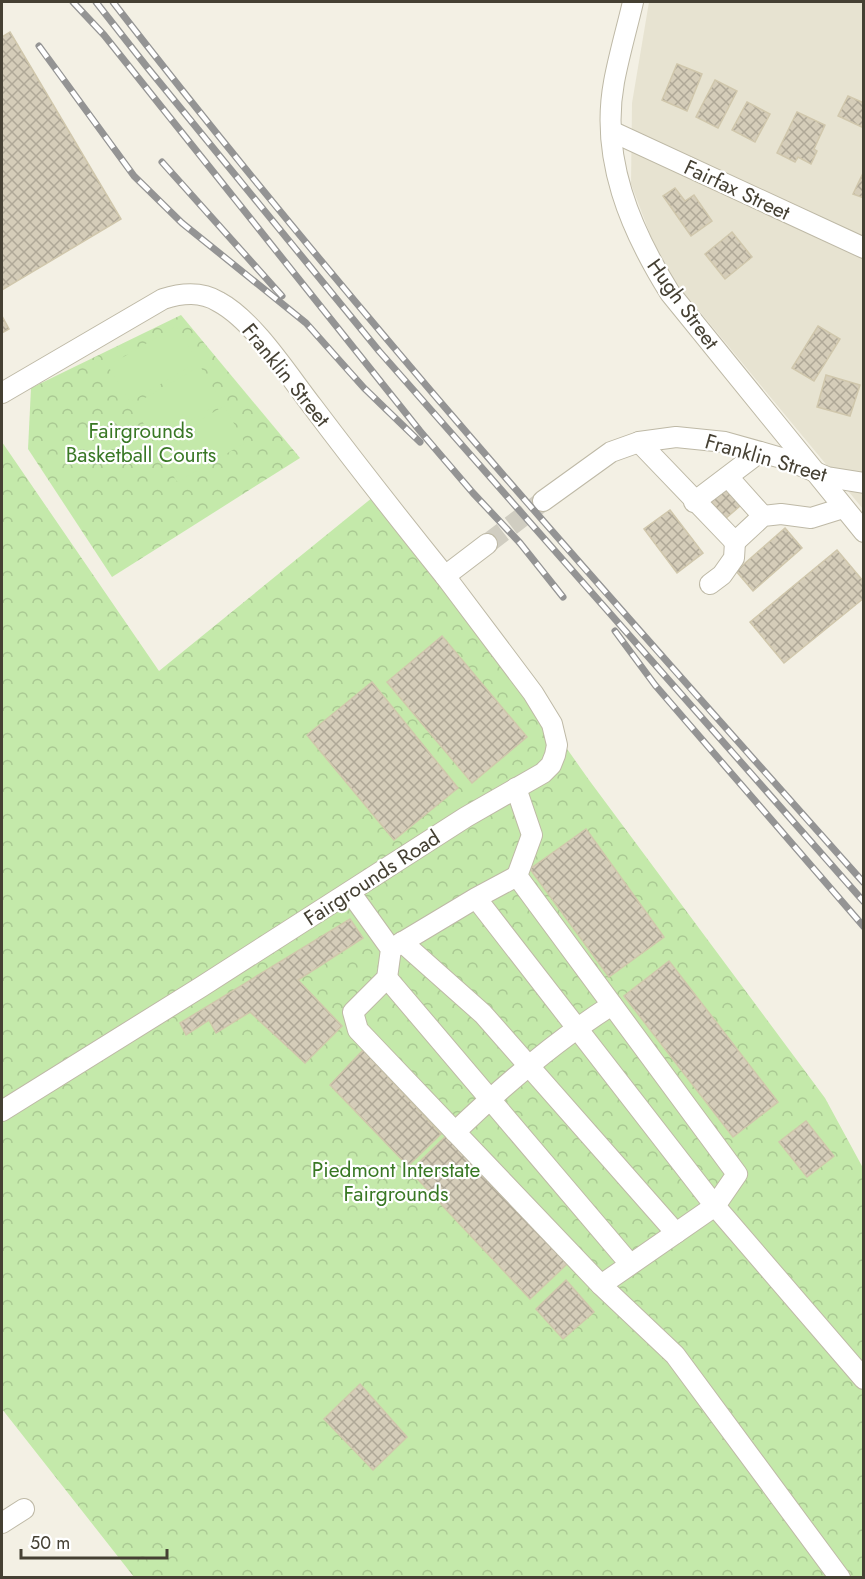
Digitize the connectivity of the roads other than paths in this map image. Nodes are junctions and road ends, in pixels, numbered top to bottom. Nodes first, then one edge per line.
1 (633, 2) edge
2 (611, 131) junction
3 (864, 248) edge
4 (2, 393) edge
5 (639, 442) junction
6 (760, 452) junction
7 (815, 473) junction
8 (728, 477) junction
9 (864, 483) edge
10 (543, 501) tunnel mouth
11 (694, 502) junction
12 (843, 508) junction
13 (763, 516) junction
14 (864, 532) edge
15 (735, 542) junction
16 (487, 544) tunnel mouth
17 (445, 576) junction
18 (710, 584) dead end
19 (516, 788) junction
20 (517, 876) junction
21 (350, 892) junction
22 (476, 898) junction
23 (397, 946) junction
24 (387, 978) junction
25 (612, 1005) junction
26 (577, 1027) junction
27 (529, 1066) junction
28 (490, 1099) junction
29 (2, 1111) edge
30 (455, 1132) junction
31 (715, 1206) junction
32 (676, 1233) junction
33 (630, 1264) junction
34 (601, 1285) junction
35 (864, 1379) edge
36 (24, 1509) dead end
37 (2, 1523) edge
38 (840, 1578) edge

1 - 2 street, Hugh Street
2 - 3 street, Fairfax Street
2 - 7 street, Hugh Street
4 - 17 street, Franklin Street
5 - 6 street, Franklin Street
5 - 10 street, Franklin Street
5 - 11 street
6 - 7 street, Franklin Street
6 - 8 street
7 - 9 street, Franklin Street
7 - 12 street, Hugh Street
8 - 11 street
8 - 13 street
11 - 15 street
12 - 13 street
12 - 14 street, Hugh Street
13 - 15 street
15 - 18 street
16 - 17 street
17 - 19 street, Fairgrounds Road
19 - 20 street
19 - 21 street, Fairgrounds Road
20 - 22 street
20 - 25 street
21 - 23 street
21 - 29 street, Fairgrounds Road
22 - 23 street
22 - 26 street
23 - 24 street
23 - 27 street
24 - 28 street
24 - 30 street
25 - 26 street
25 - 31 street
26 - 27 street
26 - 31 street
27 - 28 street
27 - 32 street
28 - 30 street
28 - 33 street
30 - 34 street
31 - 32 street
31 - 35 street
32 - 33 street
33 - 34 street
34 - 38 street
36 - 37 street

